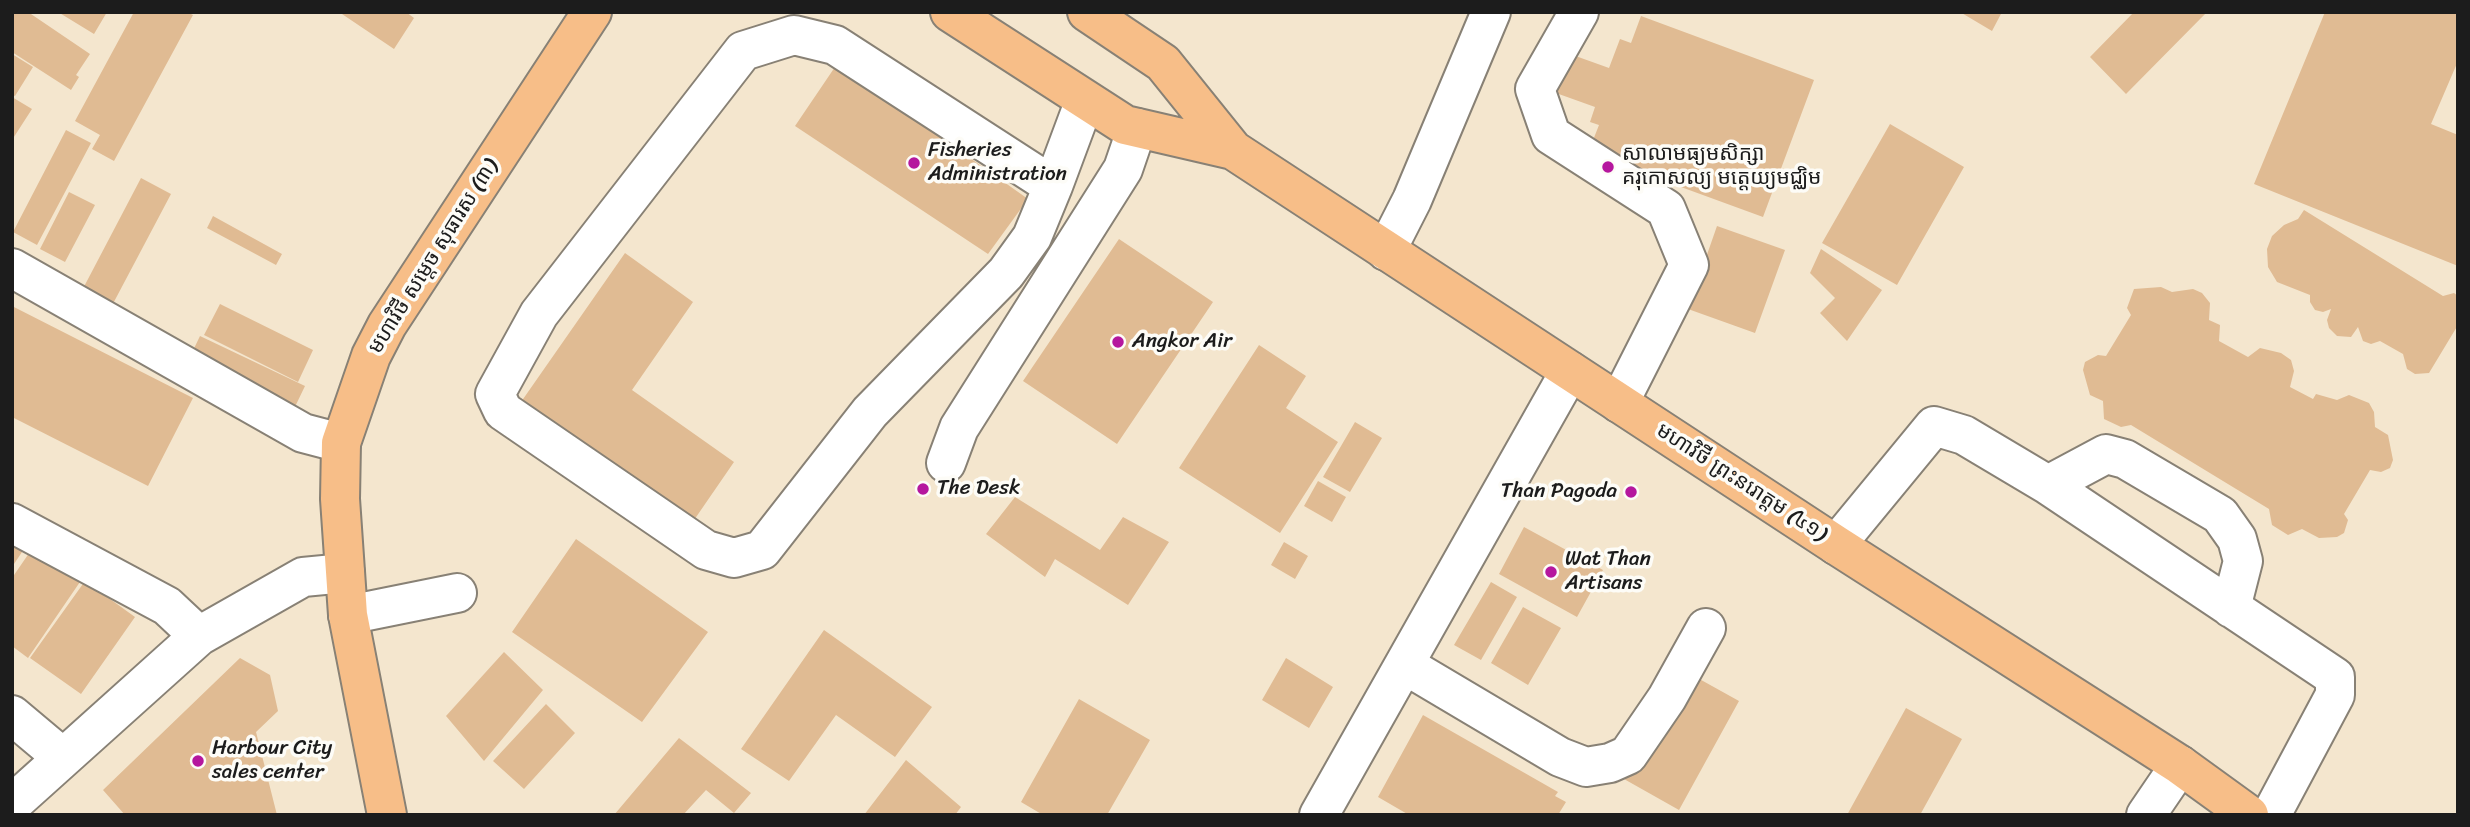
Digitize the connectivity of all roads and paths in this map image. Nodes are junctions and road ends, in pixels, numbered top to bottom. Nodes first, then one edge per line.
1 (592, 12) edge
2 (950, 12) edge
3 (1087, 12) edge
4 (1491, 12) edge
5 (1579, 12) edge
6 (1084, 100) junction
7 (1137, 128) junction
8 (1233, 150) junction
9 (1053, 186) junction
10 (1386, 251) junction
11 (12, 268) edge
12 (1570, 371) junction
13 (1619, 403) junction
14 (341, 443) junction
15 (946, 463) dead end
16 (2048, 485) junction
17 (12, 523) edge
18 (1836, 545) junction
19 (345, 573) junction
20 (457, 593) dead end
21 (2231, 608) junction
22 (348, 615) junction
23 (1706, 628) dead end
24 (199, 636) junction
25 (1405, 665) junction
26 (17, 728) edge
27 (62, 757) junction
28 (2180, 765) junction
29 (12, 804) edge
30 (387, 815) edge
31 (1319, 815) edge
32 (2146, 815) edge
33 (2249, 815) edge
34 (2271, 815) edge

1 - 14 main road, មហាវិថី សម្តេច សុធារស (៣)
2 - 6 main road, មហាវិថី ព្រះនរោត្តម (៤១)
3 - 8 main road, មហាវិថី ព្រះនរោត្តម (៤១)
4 - 10 street
5 - 13 street
6 - 7 main road, មហាវិថី ព្រះនរោត្តម (៤១)
6 - 9 street
7 - 8 main road, មហាវិថី ព្រះនរោត្តម (៤១)
7 - 15 street
8 - 10 main road, មហាវិថី ព្រះនរោត្តម (៤១)
9 - 9 street
10 - 12 main road, មហាវិថី ព្រះនរោត្តម (៤១)
11 - 14 street
12 - 13 main road, មហាវិថី ព្រះនរោត្តម (៤១)
12 - 25 street
13 - 18 main road, មហាវិថី ព្រះនរោត្តម (៤១)
14 - 19 main road, មហាវិថី សម្តេច សុធារស (៣)
16 - 18 street
16 - 21 street
16 - 21 street
17 - 24 street
18 - 28 main road, មហាវិថី ព្រះនរោត្តម (៤១)
19 - 22 main road, មហាវិថី សម្តេច សុធារស (៣)
19 - 24 street
20 - 22 street
21 - 34 street
22 - 30 main road, មហាវិថី សម្តេច សុធារស (៣)
23 - 25 street
24 - 27 street
25 - 31 street
26 - 27 street
27 - 29 street
28 - 32 street
28 - 33 main road, មហាវិថី ព្រះនរោត្តម (៤១)

